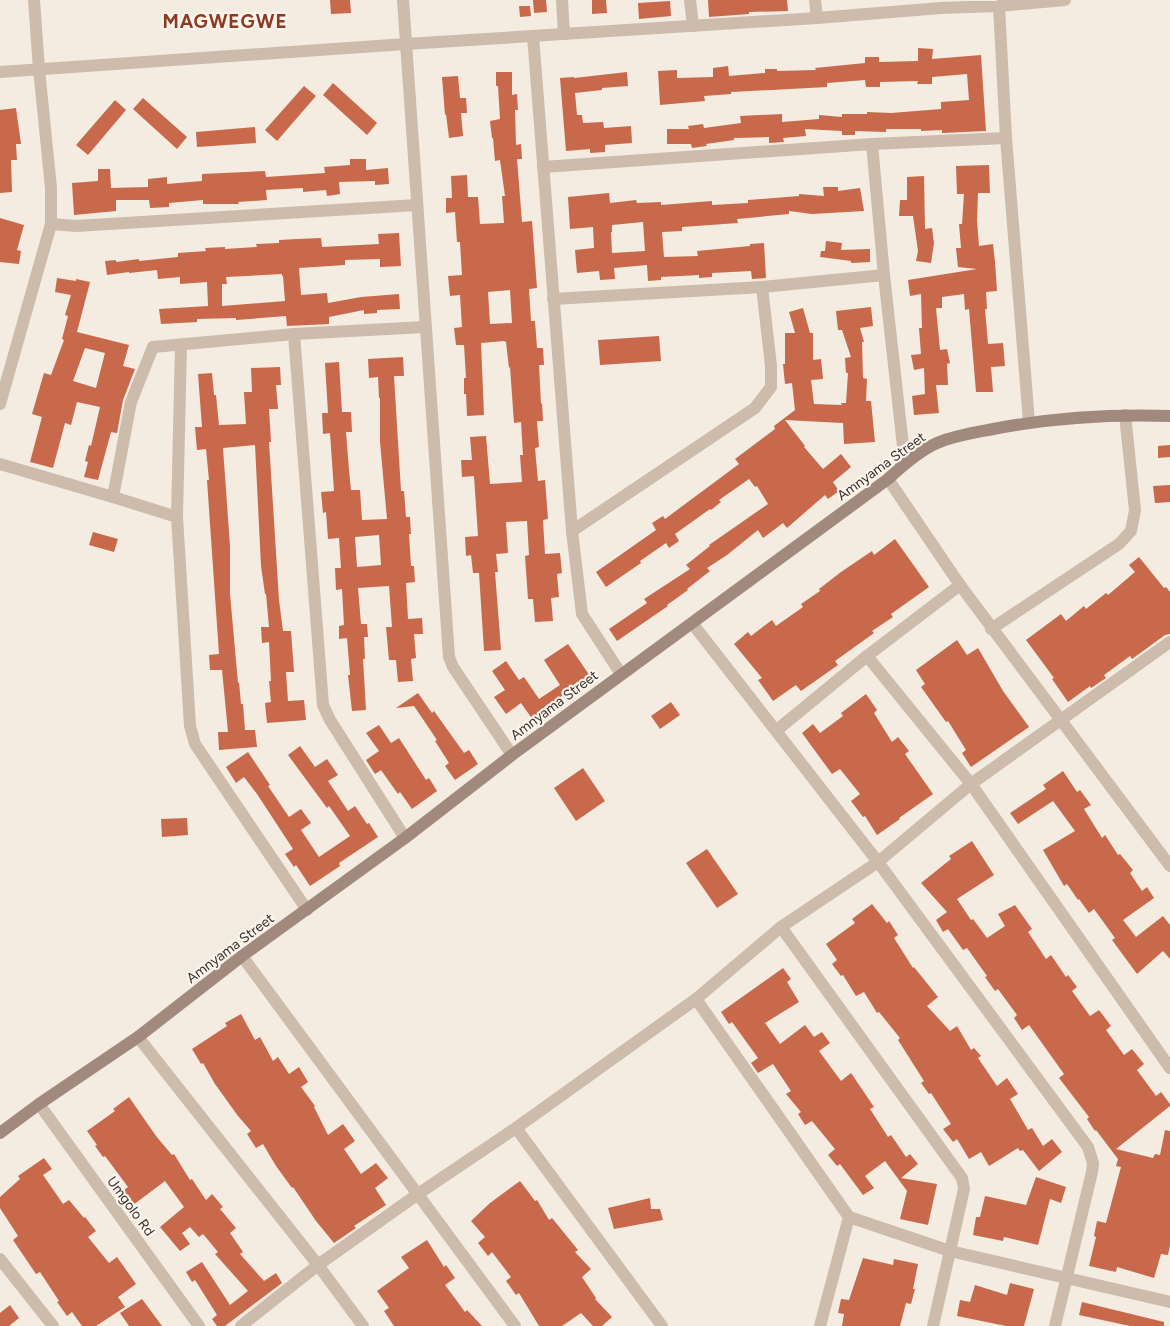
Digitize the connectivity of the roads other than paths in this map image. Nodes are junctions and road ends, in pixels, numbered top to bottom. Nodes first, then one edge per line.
1 (34, 0) edge
2 (403, 0) edge
3 (562, 0) edge
4 (690, 0) edge
5 (816, 0) edge
6 (1065, 0) edge
7 (941, 4) edge
8 (999, 6) junction
9 (817, 18) junction
10 (693, 26) junction
11 (564, 34) junction
12 (533, 36) junction
13 (406, 44) junction
14 (39, 69) junction
15 (0, 72) edge
16 (1006, 138) junction
17 (872, 144) junction
18 (543, 167) junction
19 (417, 205) junction
20 (50, 224) junction
21 (884, 275) junction
22 (762, 286) junction
23 (553, 299) junction
24 (425, 327) junction
25 (294, 334) junction
26 (180, 345) junction
27 (0, 404) edge
28 (1125, 415) junction
29 (1170, 416) edge
30 (1030, 422) junction
31 (0, 464) edge
32 (905, 464) junction
33 (888, 479) junction
34 (113, 497) junction
35 (177, 517) junction
36 (572, 531) junction
37 (960, 585) junction
38 (692, 623) junction
39 (991, 629) junction
40 (1170, 642) edge
41 (867, 656) junction
42 (621, 674) junction
43 (1060, 721) junction
44 (777, 730) junction
45 (512, 754) junction
46 (971, 784) junction
47 (404, 838) junction
48 (878, 862) junction
49 (1170, 866) edge
50 (307, 910) junction
51 (781, 927) junction
52 (242, 956) junction
53 (696, 999) junction
54 (138, 1037) junction
55 (1170, 1068) edge
56 (39, 1104) junction
57 (516, 1128) junction
58 (0, 1133) edge
59 (418, 1194) junction
60 (849, 1217) junction
61 (950, 1250) junction
62 (0, 1259) edge
63 (318, 1265) junction
64 (1066, 1278) junction
65 (1170, 1302) edge
66 (53, 1326) edge
67 (199, 1326) edge
68 (241, 1326) edge
69 (363, 1326) edge
70 (515, 1326) edge
71 (662, 1326) edge
72 (820, 1326) edge
73 (933, 1326) edge
74 (1055, 1326) edge

1 - 14 street
2 - 13 street
3 - 11 street
4 - 10 street
5 - 9 street
6 - 8 street
7 - 8 street
7 - 9 street
8 - 16 street
9 - 10 street
10 - 11 street
11 - 12 street
12 - 13 street
12 - 18 street
13 - 14 street
13 - 19 street
14 - 15 street
14 - 20 street
16 - 17 street
16 - 30 street
17 - 18 street
17 - 21 street
18 - 23 street
19 - 20 street
19 - 24 street
20 - 27 street
21 - 22 street
21 - 32 street
22 - 23 street
22 - 36 street
23 - 36 street
24 - 25 street
24 - 45 street
25 - 26 street
25 - 47 street
26 - 34 street
26 - 35 street
28 - 29 street, Amnyama Street
28 - 30 street, Amnyama Street
28 - 39 street
30 - 32 street, Amnyama Street
31 - 34 street
32 - 33 street, Amnyama Street
33 - 37 street
33 - 38 street, Amnyama Street
34 - 35 street
35 - 50 street
36 - 42 street
37 - 39 street
37 - 41 street
38 - 42 street, Amnyama Street
38 - 44 street
39 - 43 street
40 - 43 street
41 - 44 street
41 - 46 street
42 - 45 street, Amnyama Street
43 - 46 street
43 - 49 street
44 - 48 street
45 - 47 street, Amnyama Street
46 - 48 street
46 - 55 street
47 - 50 street, Amnyama Street
48 - 51 street
48 - 64 street
50 - 52 street, Amnyama Street
51 - 53 street
51 - 61 street
52 - 54 street, Amnyama Street
52 - 59 street
53 - 57 street
53 - 60 street
54 - 56 street, Amnyama Street
54 - 63 street
56 - 58 street, Amnyama Street
56 - 67 street, Umgolo Rd
57 - 59 street
57 - 71 street
59 - 63 street
59 - 70 street
60 - 61 street
60 - 72 street
61 - 64 street
61 - 73 street
62 - 66 street
63 - 68 street
63 - 69 street
64 - 65 street
64 - 74 street

